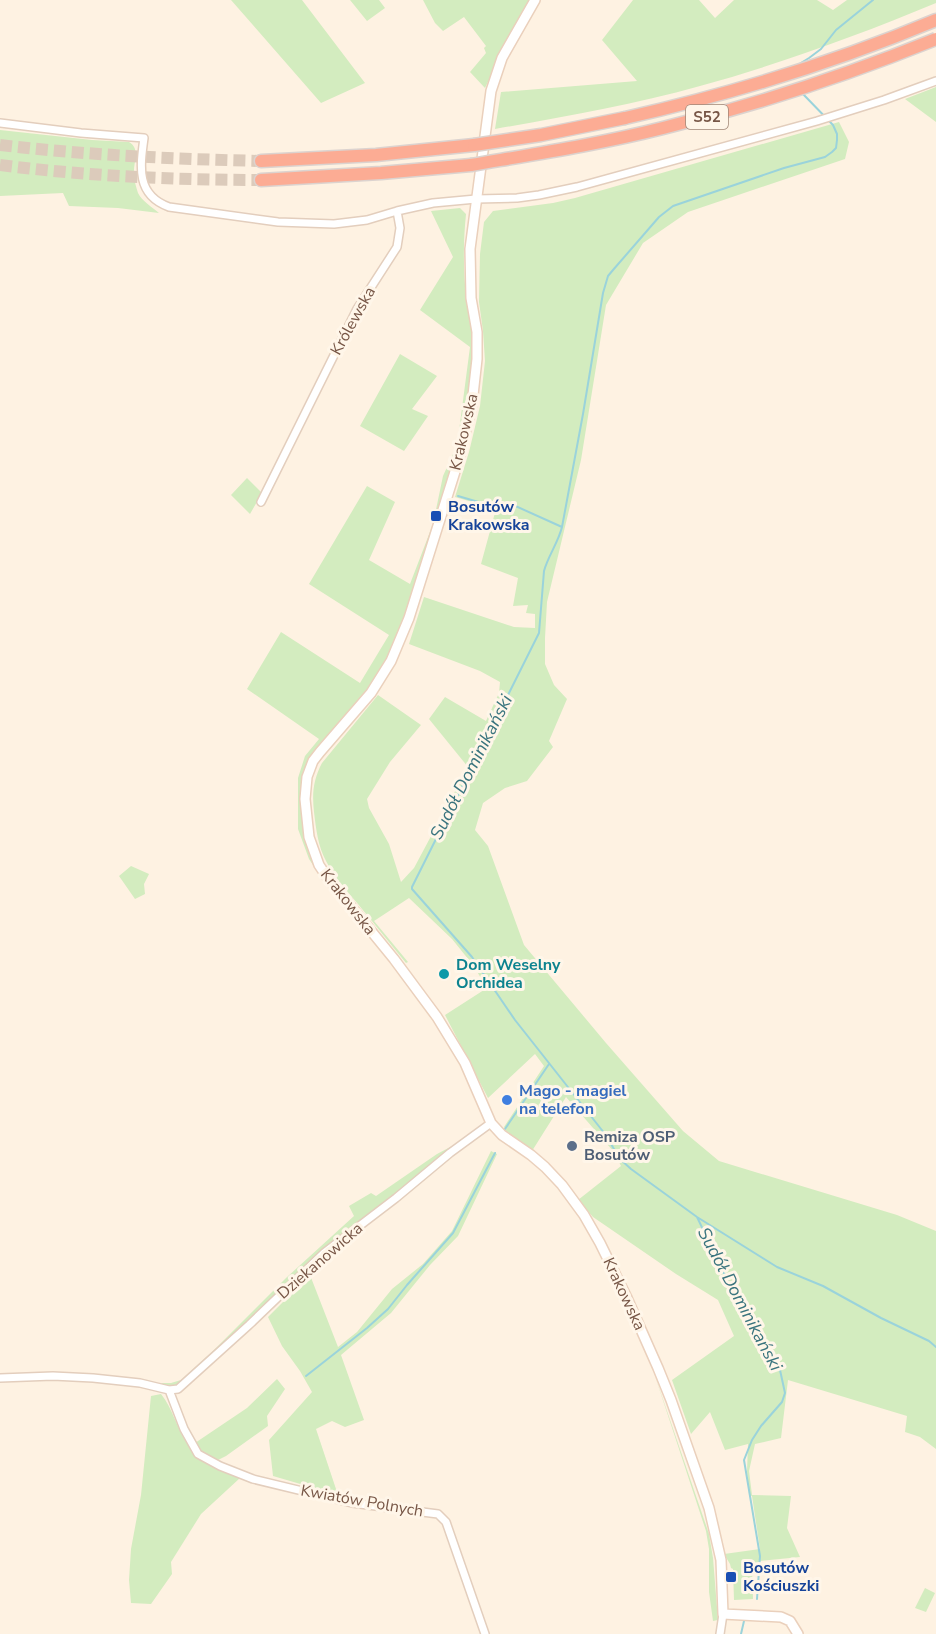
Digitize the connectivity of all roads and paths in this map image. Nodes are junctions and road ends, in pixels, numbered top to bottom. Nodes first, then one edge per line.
1 (535, 0) edge
2 (936, 20) edge
3 (936, 39) edge
4 (936, 81) edge
5 (0, 123) edge
6 (261, 161) tunnel mouth
7 (261, 180) tunnel mouth
8 (476, 199) junction
9 (397, 210) junction
10 (261, 502) dead end
11 (491, 1123) junction
12 (0, 1378) edge
13 (169, 1390) junction
14 (723, 1614) junction
15 (485, 1634) edge
16 (720, 1634) edge
17 (798, 1634) edge

1 - 8 street, Krakowska
2 - 6 highway, S52, bridge
3 - 7 highway, S52, bridge
4 - 8 street
5 - 9 street
8 - 9 street
8 - 11 street, Krakowska
9 - 10 street, Królewska
11 - 13 street, Dziekanowicka
11 - 14 street, Krakowska
12 - 13 street
13 - 15 street, Kwiatów Polnych
14 - 16 street
14 - 17 street

